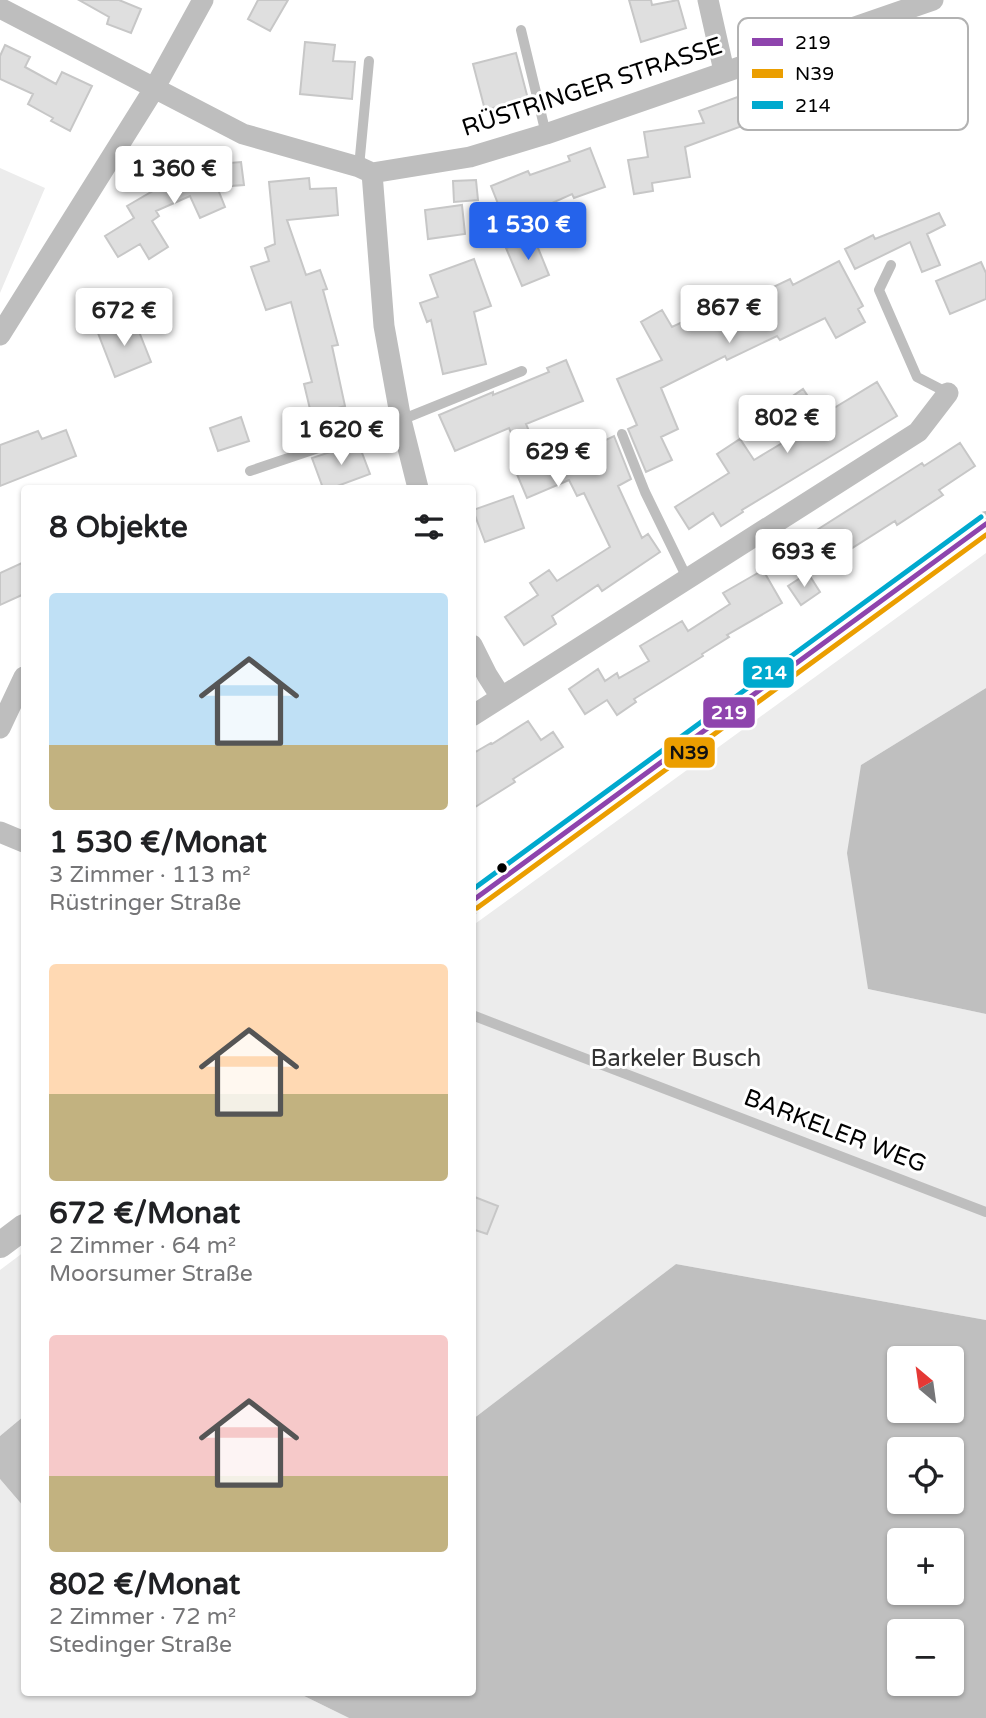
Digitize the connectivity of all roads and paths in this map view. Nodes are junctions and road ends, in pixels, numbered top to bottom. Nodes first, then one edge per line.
1 (203, 0) edge
2 (708, 0) edge
3 (933, 0) edge
4 (0, 8) edge
5 (880, 18) edge
6 (521, 30) dead end
7 (369, 61) dead end
8 (738, 66) edge
9 (723, 71) junction
10 (154, 89) junction
11 (546, 134) junction
12 (365, 170) junction
13 (891, 265) dead end
14 (0, 335) edge
15 (522, 371) dead end
16 (948, 393) joint
17 (401, 420) junction
18 (622, 434) dead end
19 (250, 471) dead end
20 (417, 485) edge
21 (986, 524) edge
22 (688, 580) junction
23 (476, 653) edge
24 (21, 683) edge
25 (501, 697) junction
26 (476, 713) edge
27 (0, 728) edge
28 (0, 832) edge
29 (21, 841) edge
30 (476, 898) edge
31 (476, 1017) edge
32 (986, 1212) edge
33 (21, 1229) edge
34 (0, 1245) edge

1 - 10 street
2 - 9 street
3 - 5 street, RÜSTRINGER STRASSE
4 - 10 street, RÜSTRINGER STRASSE
6 - 11 lane
7 - 12 lane
8 - 9 street, RÜSTRINGER STRASSE
9 - 11 street, RÜSTRINGER STRASSE
10 - 12 street, RÜSTRINGER STRASSE
10 - 14 street
11 - 12 street, RÜSTRINGER STRASSE
12 - 17 street
13 - 16 lane
15 - 17 lane
16 - 22 street
17 - 19 lane
17 - 20 street
18 - 22 lane
21 - 30 street
22 - 25 street
23 - 25 street
24 - 27 street
25 - 26 street
28 - 29 street
31 - 32 lane, BARKELER WEG
33 - 34 street

